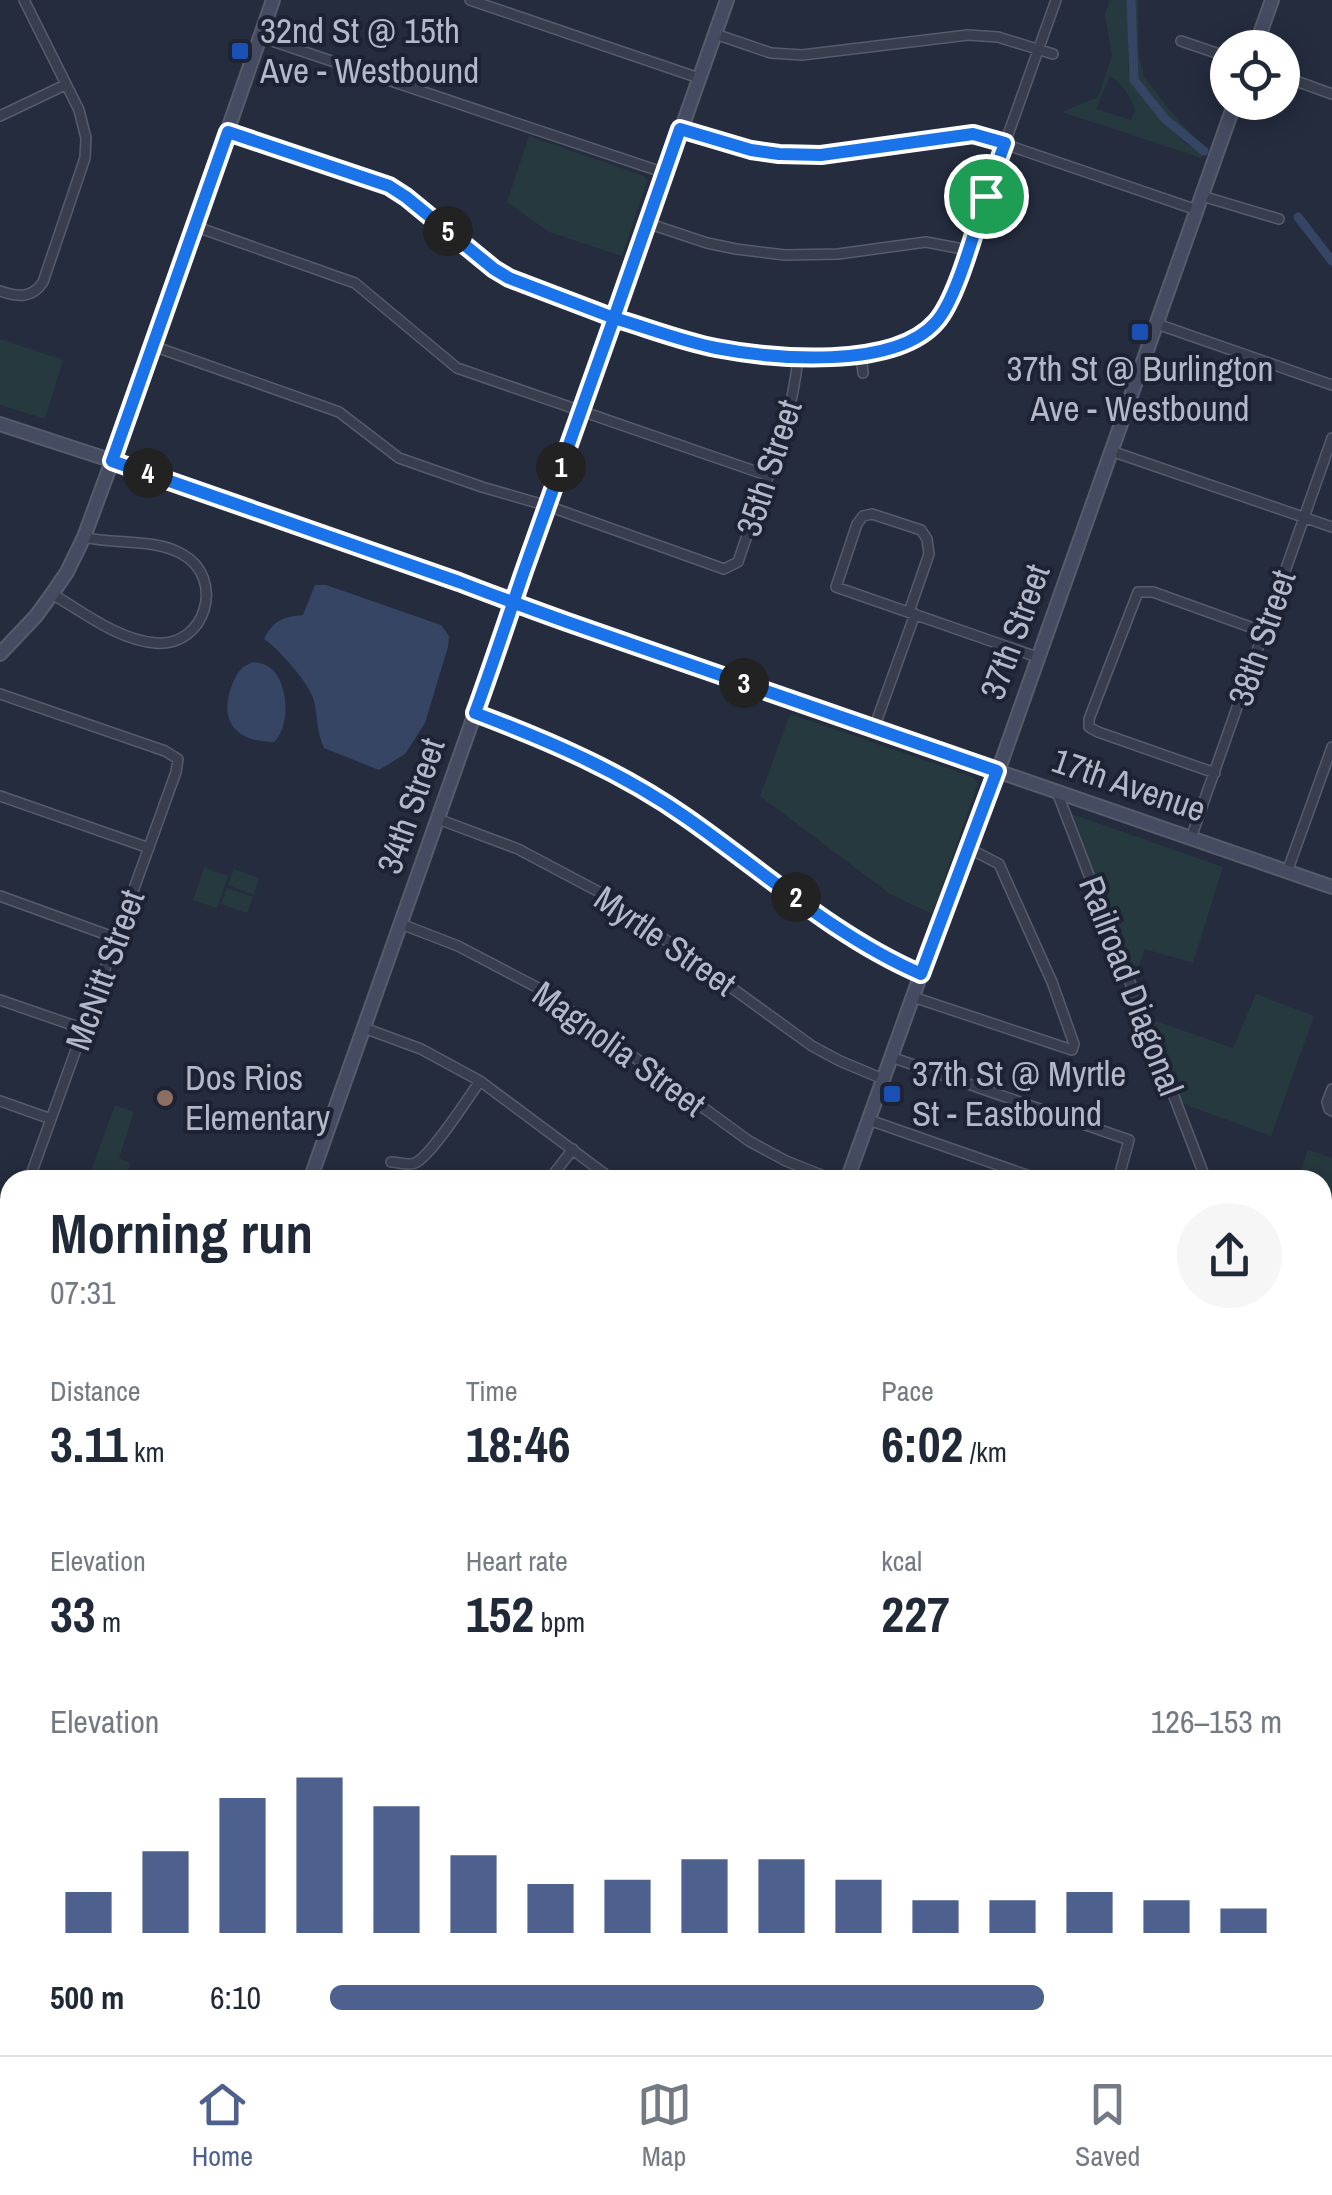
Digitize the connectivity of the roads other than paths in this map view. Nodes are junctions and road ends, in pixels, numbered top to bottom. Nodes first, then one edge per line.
1 (24, 0) edge
2 (273, 0) edge
3 (727, 0) edge
4 (1056, 0) edge
5 (1272, 0) edge
6 (475, 1) edge
7 (1262, 30) edge
8 (715, 34) junction
9 (260, 37) junction
10 (1181, 41) dead end
11 (1039, 49) junction
12 (1210, 51) edge
13 (1053, 54) dead end
14 (699, 78) junction
15 (1300, 82) edge
16 (65, 85) junction
17 (1332, 94) edge
18 (0, 116) edge
19 (1229, 120) edge
20 (680, 129) junction
21 (228, 132) junction
22 (1005, 143) junction
23 (665, 173) junction
24 (1202, 196) junction
25 (1197, 210) junction
26 (1278, 219) dead end
27 (647, 223) junction
28 (194, 226) junction
29 (968, 250) junction
30 (0, 291) edge
31 (614, 318) junction
32 (1157, 324) junction
33 (153, 346) junction
34 (861, 354) junction
35 (798, 358) junction
36 (862, 373) dead end
37 (1332, 385) edge
38 (581, 412) junction
39 (0, 424) edge
40 (1332, 438) edge
41 (1111, 451) junction
42 (112, 461) junction
43 (769, 476) junction
44 (548, 506) junction
45 (1305, 518) junction
46 (1332, 528) edge
47 (84, 537) junction
48 (52, 594) junction
49 (514, 602) junction
50 (912, 613) junction
51 (1264, 632) junction
52 (0, 654) edge
53 (1037, 657) junction
54 (0, 694) edge
55 (475, 713) junction
56 (874, 728) junction
57 (1332, 746) edge
58 (997, 771) junction
59 (1215, 773) junction
60 (1056, 792) junction
61 (0, 796) edge
62 (438, 819) junction
63 (1192, 838) junction
64 (149, 848) junction
65 (968, 848) junction
66 (1287, 872) junction
67 (1332, 887) edge
68 (0, 896) edge
69 (401, 924) junction
70 (116, 938) junction
71 (921, 974) junction
72 (913, 997) junction
73 (0, 1000) edge
74 (364, 1028) junction
75 (84, 1029) junction
76 (891, 1057) junction
77 (883, 1080) junction
78 (480, 1081) junction
79 (1332, 1089) edge
80 (0, 1101) edge
81 (1332, 1111) edge
82 (51, 1119) junction
83 (869, 1120) junction
84 (573, 1149) junction
85 (391, 1162) dead end
86 (33, 1170) edge
87 (314, 1170) edge
88 (557, 1170) edge
89 (600, 1170) edge
90 (809, 1170) edge
91 (852, 1170) edge
92 (1012, 1170) edge
93 (1121, 1170) edge
94 (1202, 1170) edge

1 - 16 street
2 - 9 main road
3 - 8 main road, 34th Street
4 - 11 street
5 - 7 main road
6 - 14 street
8 - 11 street
8 - 14 main road, 34th Street
9 - 21 main road
9 - 23 street
10 - 12 street
11 - 13 street
11 - 22 street
14 - 20 main road, 34th Street
15 - 17 street
16 - 18 street
16 - 30 street
19 - 24 main road, 37th Street
20 - 22 street
20 - 23 main road, 34th Street
21 - 28 main road
21 - 31 street
22 - 25 street
22 - 29 street
23 - 27 main road, 34th Street
24 - 25 main road, 37th Street
24 - 26 street
25 - 32 main road, 37th Street
27 - 29 street
27 - 31 main road, 34th Street
28 - 33 main road
28 - 38 street
29 - 34 street
31 - 35 street
31 - 38 main road, 34th Street
32 - 37 street
32 - 41 main road, 37th Street
33 - 42 main road
33 - 44 street
34 - 35 street
34 - 36 street
35 - 43 street, 35th Street
38 - 43 street
38 - 44 main road, 34th Street
39 - 42 main road, 17th Avenue
40 - 45 street, 38th Street
41 - 45 street
41 - 53 main road, 37th Street
42 - 47 main road
42 - 49 main road, 17th Avenue
43 - 44 street, 35th Street
44 - 49 main road, 34th Street
45 - 46 street
45 - 51 street, 38th Street
47 - 48 main road
47 - 48 street
48 - 52 main road
49 - 55 main road, 34th Street
49 - 56 main road, 17th Avenue
50 - 50 street
50 - 53 street
50 - 56 street
51 - 59 street, 38th Street
51 - 59 street
53 - 58 main road, 37th Street
54 - 64 street, McNitt Street
55 - 62 main road, 34th Street
55 - 71 street
56 - 58 main road, 17th Avenue
57 - 66 street
58 - 60 main road, 17th Avenue
58 - 65 main road, 37th Street
59 - 63 street, 38th Street
60 - 63 main road, 17th Avenue
60 - 94 street, Railroad Diagonal
61 - 64 street
62 - 69 main road, 34th Street
62 - 77 street, Myrtle Street
63 - 66 main road, 17th Avenue
64 - 70 street, McNitt Street
65 - 71 main road, 37th Street
65 - 72 street
66 - 67 main road, 17th Avenue
68 - 70 street
69 - 74 main road, 34th Street
69 - 90 street, Magnolia Street
70 - 75 street, McNitt Street
71 - 72 main road, 37th Street
72 - 76 main road, 37th Street
73 - 75 street
74 - 78 street
74 - 87 main road, 34th Street
75 - 82 street, McNitt Street
76 - 77 main road, 37th Street
76 - 93 street
77 - 83 main road, 37th Street
78 - 84 street
78 - 85 street
79 - 81 street
80 - 82 street
82 - 86 street, McNitt Street
83 - 91 main road, 37th Street
83 - 92 street
84 - 88 street
84 - 89 street

